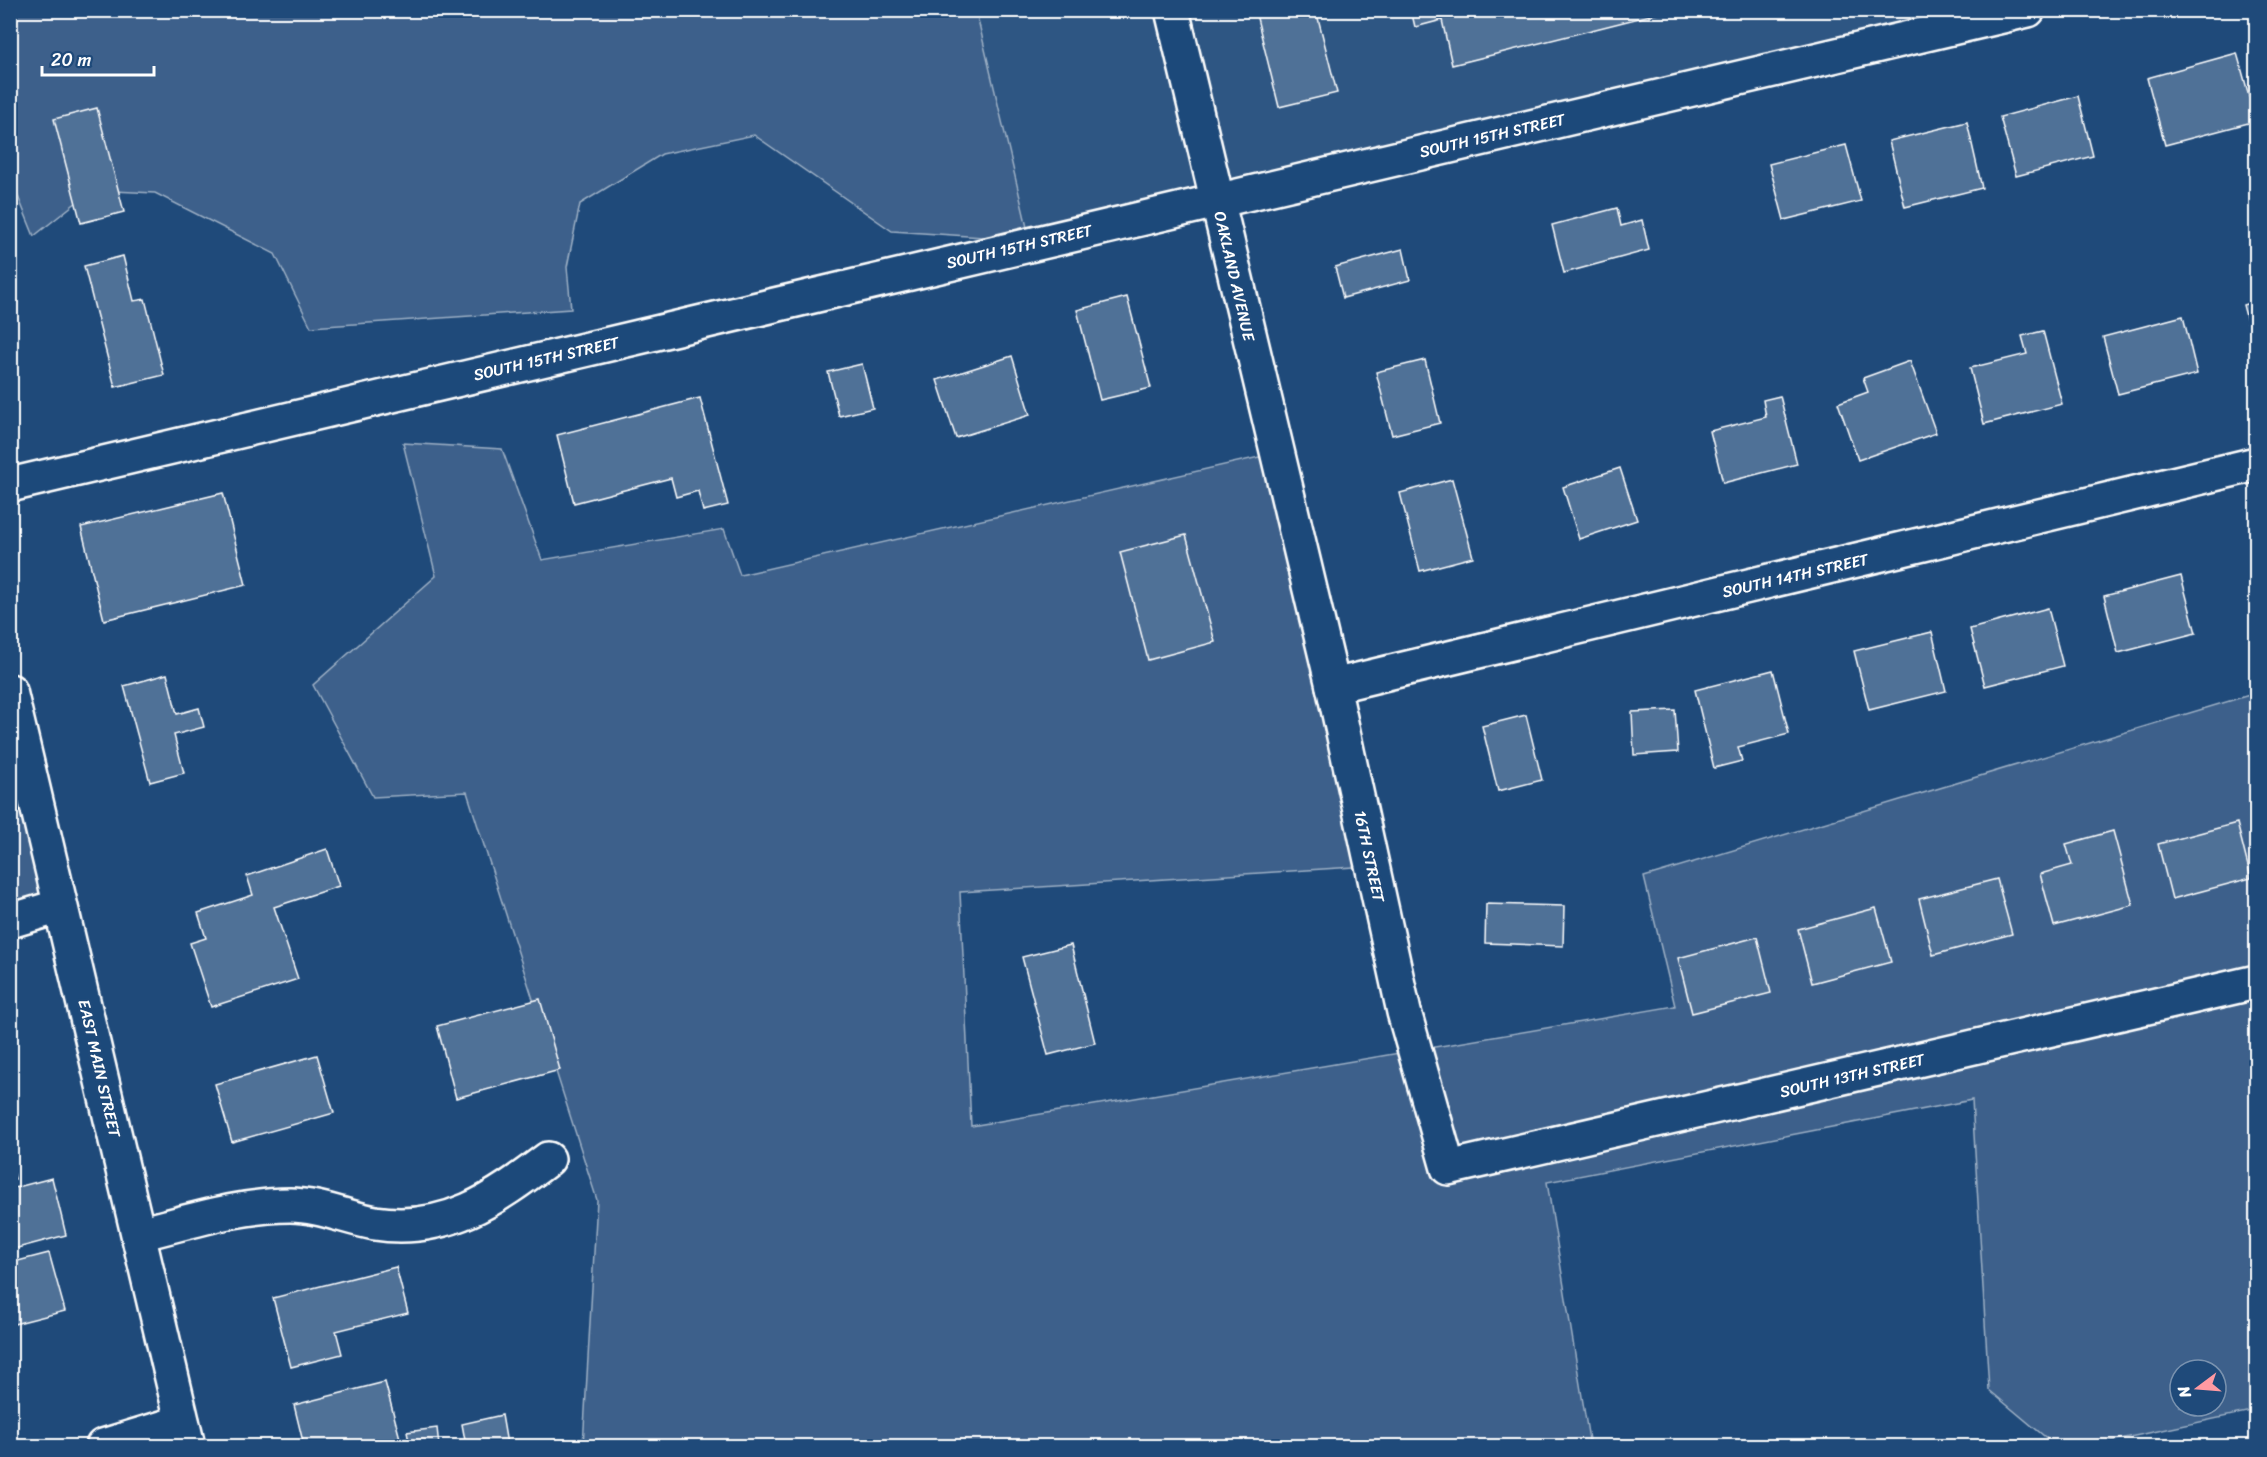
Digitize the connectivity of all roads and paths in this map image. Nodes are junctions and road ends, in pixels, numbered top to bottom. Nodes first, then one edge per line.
1 (1172, 10) edge
2 (2028, 10) edge
3 (1217, 200) junction
4 (2256, 464) edge
5 (10, 485) edge
6 (1299, 542) joint
7 (1333, 686) junction
8 (10, 691) edge
9 (60, 906) junction
10 (10, 921) edge
11 (2256, 982) edge
12 (548, 1159) dead end
13 (1448, 1168) joint
14 (139, 1234) junction
15 (185, 1434) edge
16 (103, 1446) edge

1 - 3 main road, OAKLAND AVENUE
2 - 3 main road, SOUTH 15TH STREET
3 - 5 main road, SOUTH 15TH STREET
3 - 6 main road, OAKLAND AVENUE
4 - 7 main road, SOUTH 14TH STREET
6 - 7 main road, 16TH STREET
7 - 13 main road, 16TH STREET
8 - 9 main road, EAST MAIN STREET
9 - 10 main road
9 - 14 main road, EAST MAIN STREET
11 - 13 main road, SOUTH 13TH STREET
12 - 14 main road
14 - 15 main road, EAST MAIN STREET
15 - 16 main road

